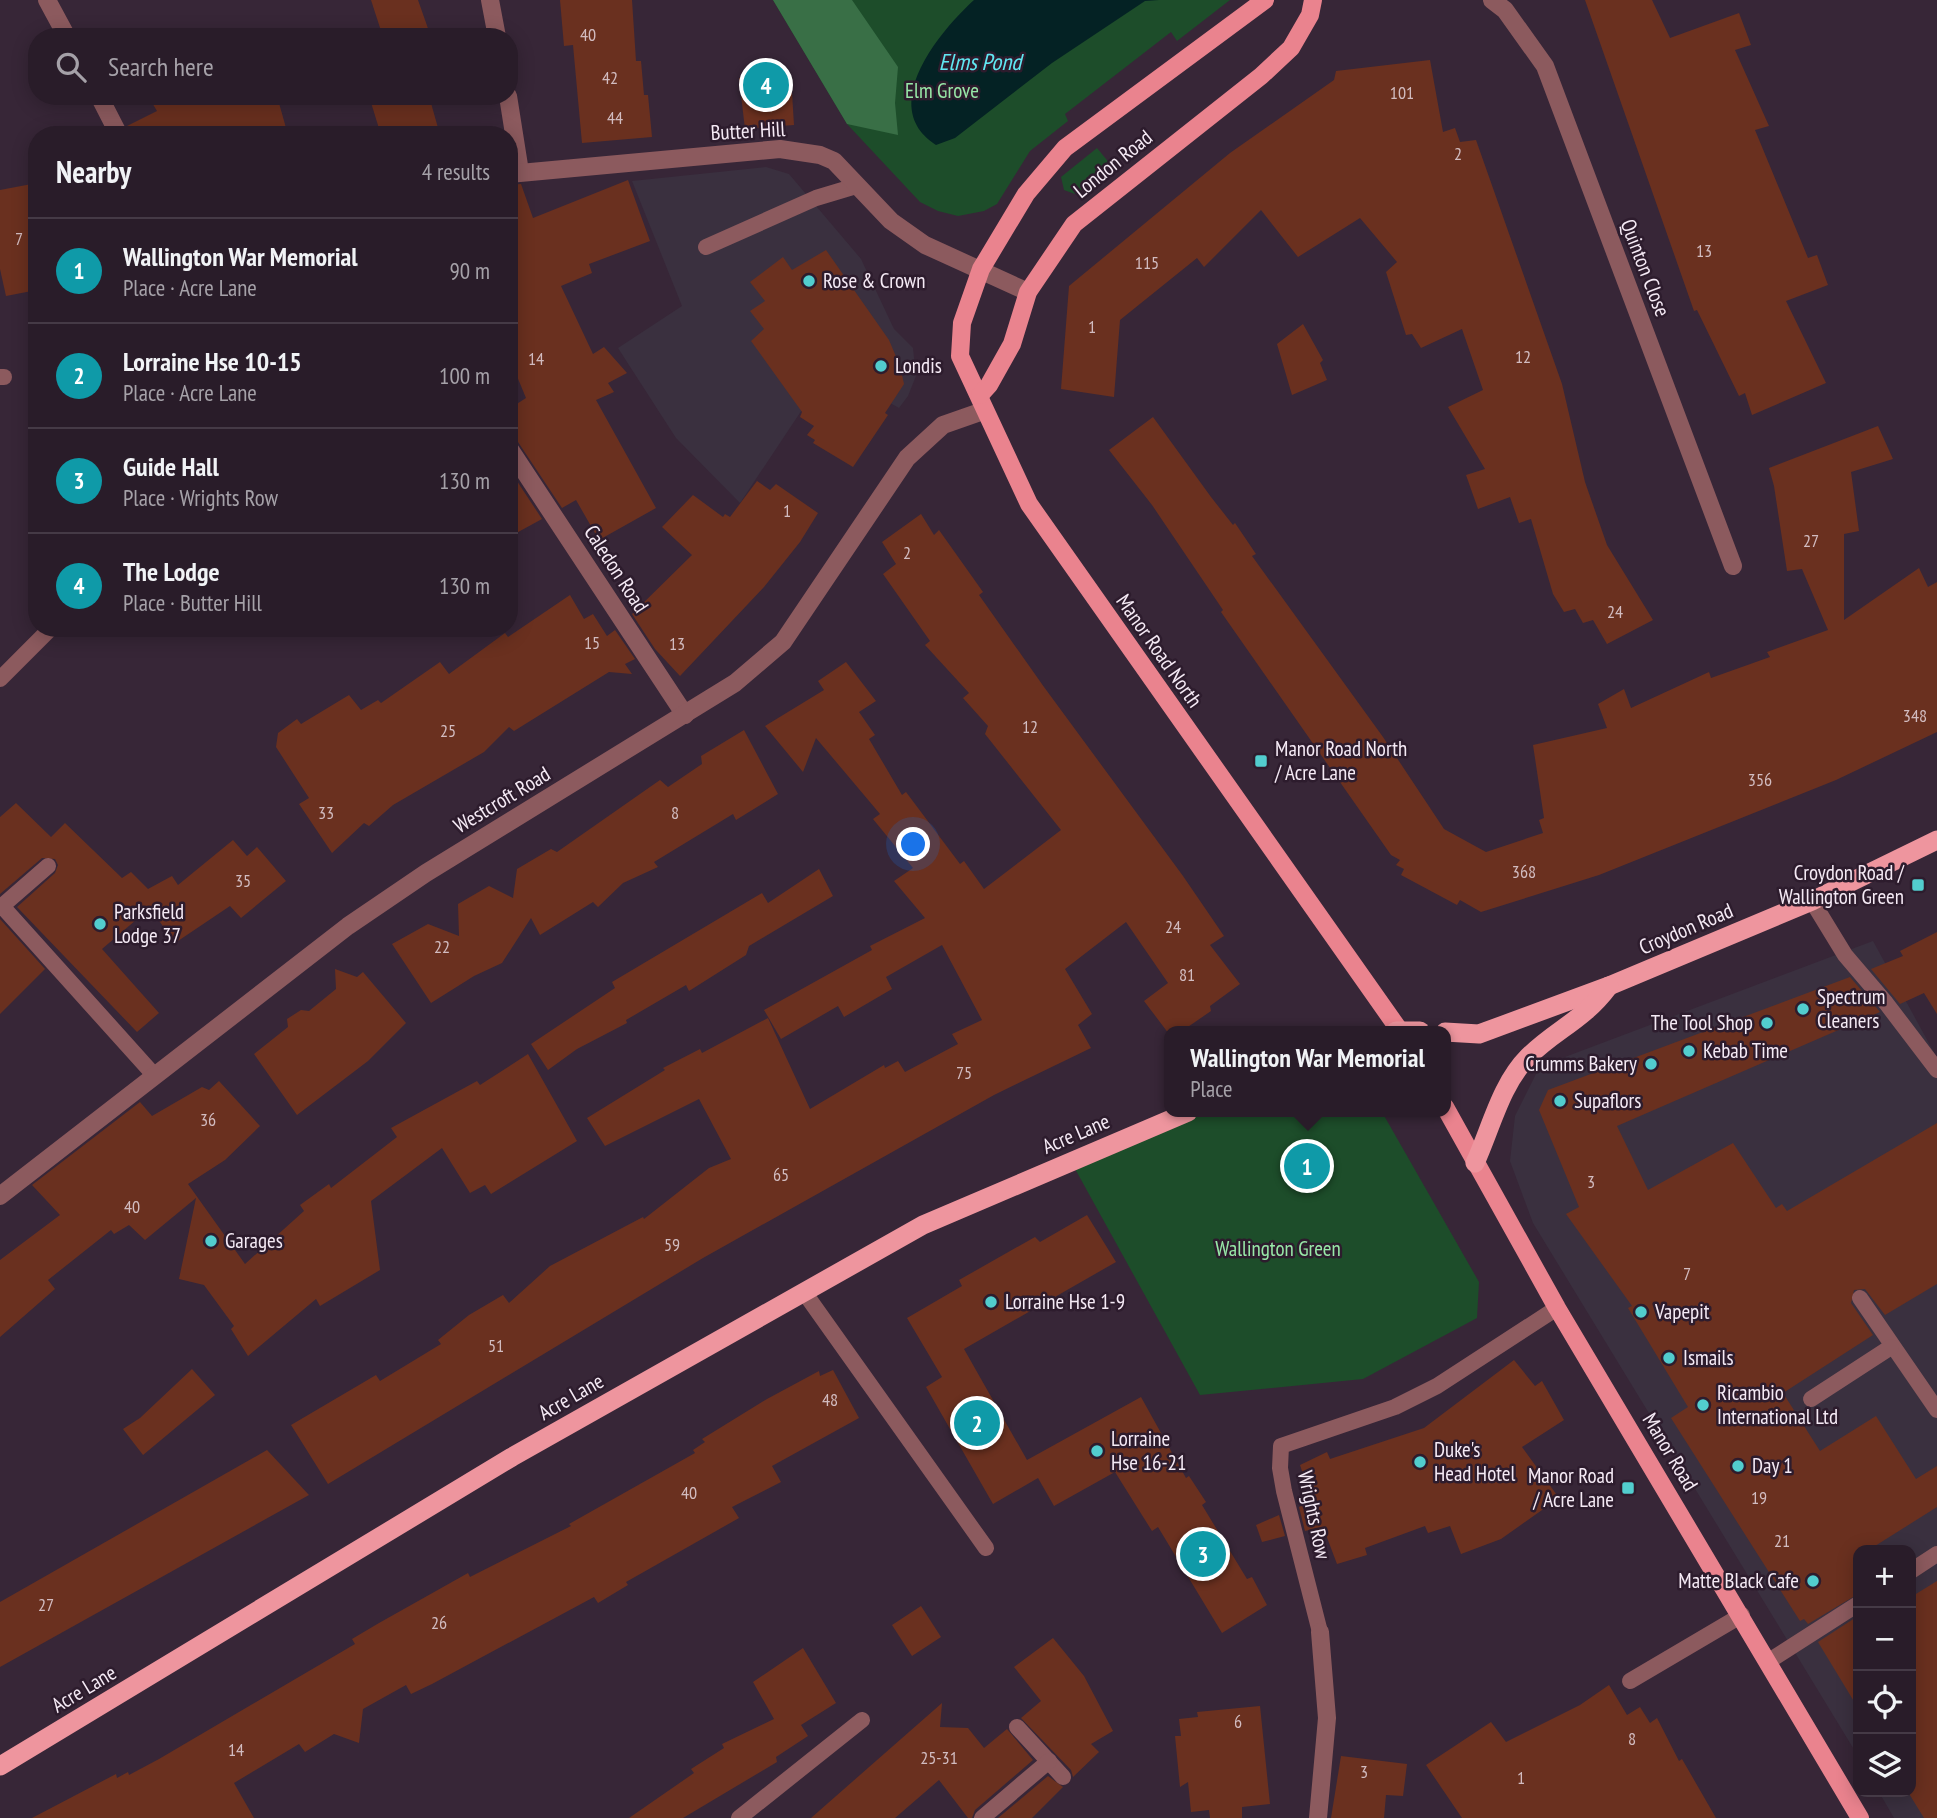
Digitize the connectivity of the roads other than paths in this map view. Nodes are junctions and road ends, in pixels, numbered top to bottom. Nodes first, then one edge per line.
1 (47, 0) edge
2 (490, 0) edge
3 (1265, 0) edge
4 (1313, 0) edge
5 (1492, 0) edge
6 (62, 28) edge
7 (495, 28) edge
8 (104, 105) edge
9 (509, 105) edge
10 (114, 126) edge
11 (511, 126) edge
12 (518, 173) edge
13 (856, 186) junction
14 (706, 247) dead end
15 (981, 269) junction
16 (1028, 292) junction
17 (981, 403) junction
18 (518, 462) edge
19 (1733, 566) dead end
20 (42, 637) edge
21 (0, 679) edge
22 (685, 715) junction
23 (1937, 840) edge
24 (48, 866) dead end
25 (1812, 901) junction
26 (1609, 986) junction
27 (1394, 1026) edge
28 (1451, 1032) edge
29 (1937, 1070) edge
30 (154, 1075) junction
31 (1176, 1117) edge
32 (1450, 1117) edge
33 (1475, 1163) junction
34 (0, 1196) edge
35 (804, 1292) junction
36 (1860, 1298) dead end
37 (1557, 1308) junction
38 (1891, 1347) junction
39 (1811, 1399) dead end
40 (1937, 1410) edge
41 (986, 1548) dead end
42 (1937, 1554) edge
43 (1916, 1568) edge
44 (1853, 1607) edge
45 (1742, 1615) junction
46 (1320, 1632) joint
47 (1769, 1661) junction
48 (1630, 1681) dead end
49 (862, 1720) dead end
50 (1017, 1727) dead end
51 (1049, 1761) junction
52 (0, 1766) edge
53 (1063, 1777) dead end
54 (739, 1818) edge
55 (982, 1818) edge
56 (1318, 1818) edge
57 (1860, 1818) edge

1 - 6 street
2 - 7 street
3 - 15 main road, London Road
4 - 16 main road, London Road
5 - 19 street, Quinton Close
8 - 10 street
9 - 11 street
12 - 13 street, Butter Hill
13 - 14 lane
13 - 15 street, Butter Hill
15 - 16 street, Butter Hill
15 - 17 main road, Manor Road North
16 - 17 main road, London Road
17 - 22 street, Westcroft Road
17 - 27 main road, Manor Road North
18 - 22 street, Caledon Road
20 - 21 lane
22 - 30 street, Westcroft Road
23 - 25 highway, Croydon Road
24 - 30 lane
25 - 26 highway, Croydon Road
25 - 29 lane
26 - 28 highway, Croydon Road
26 - 33 highway
30 - 34 street, Westcroft Road
31 - 35 highway, Acre Lane
32 - 33 main road, Manor Road
33 - 37 main road, Manor Road
35 - 41 lane
35 - 52 highway, Acre Lane
36 - 38 lane
37 - 45 main road, Manor Road
37 - 46 lane, Wrights Row
38 - 39 lane
38 - 40 lane
42 - 43 lane
44 - 47 lane
45 - 47 main road, Manor Road
45 - 48 lane
46 - 56 street, Wrights Row
47 - 57 main road, Manor Road
49 - 54 lane
50 - 51 lane
51 - 53 lane
51 - 55 lane

